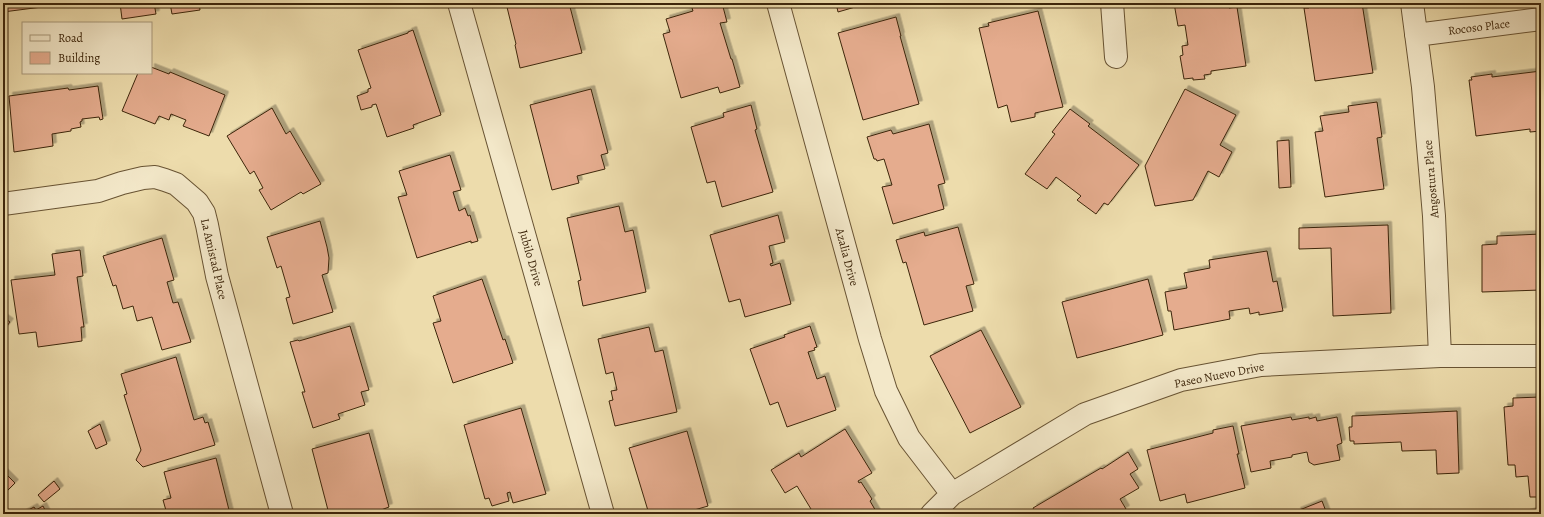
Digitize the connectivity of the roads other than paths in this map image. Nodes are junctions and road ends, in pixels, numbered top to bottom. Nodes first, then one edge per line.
1 (459, 3) edge
2 (778, 3) edge
3 (1112, 3) edge
4 (1412, 3) edge
5 (1541, 19) edge
6 (1416, 35) junction
7 (1116, 57) dead end
8 (3, 204) edge
9 (1440, 356) junction
10 (1541, 356) edge
11 (952, 494) junction
12 (282, 514) edge
13 (603, 514) edge
14 (932, 514) edge

1 - 13 street, Jubilo Drive
2 - 11 street, Azalia Drive
3 - 7 street
4 - 6 street, Angostura Place
5 - 6 street, Rocoso Place
6 - 9 street, Angostura Place
8 - 12 street, La Amistad Place
9 - 10 street, Paseo Nuevo Drive
9 - 11 street, Paseo Nuevo Drive
11 - 14 street, Paseo Nuevo Drive

